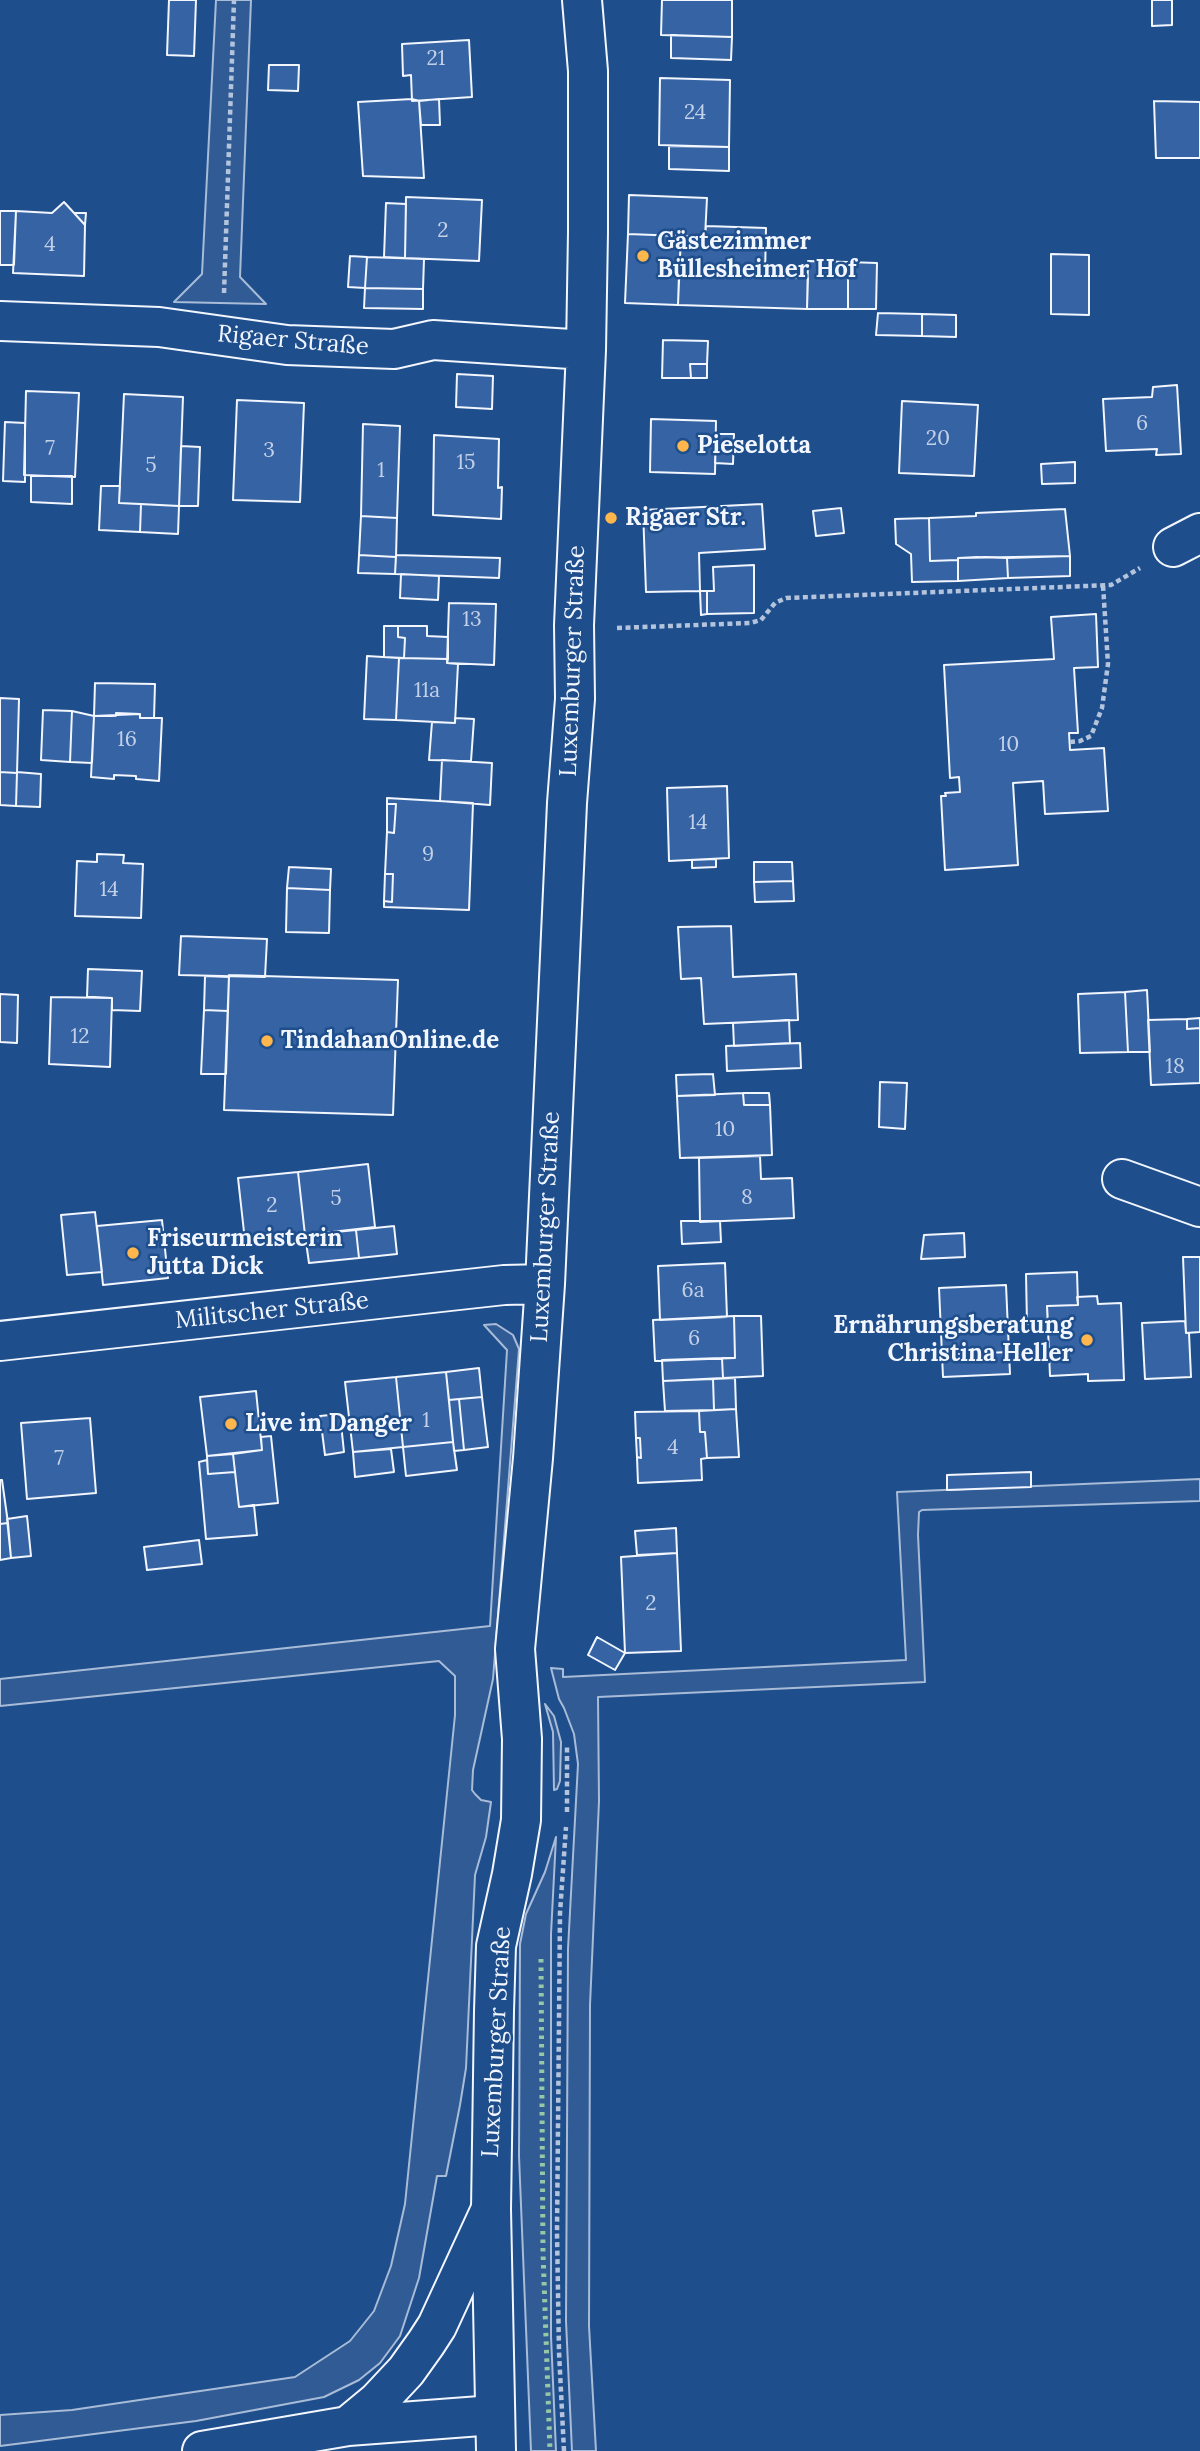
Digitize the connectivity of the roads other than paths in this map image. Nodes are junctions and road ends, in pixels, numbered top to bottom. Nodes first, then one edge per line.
1 (582, 0) edge
2 (0, 321) edge
3 (586, 350) junction
4 (1122, 1179) dead end
5 (1200, 1207) edge
6 (545, 1284) junction
7 (0, 1340) edge
8 (491, 2209) junction
9 (348, 2426) junction
10 (495, 2433) edge
11 (202, 2451) edge

1 - 3 street, Luxemburger Straße
2 - 3 street, Rigaer Straße
3 - 6 street, Luxemburger Straße
4 - 5 street
6 - 7 street, Militscher Straße
6 - 8 street, Luxemburger Straße
8 - 9 street
8 - 10 street, Luxemburger Straße
9 - 10 street
9 - 11 street

